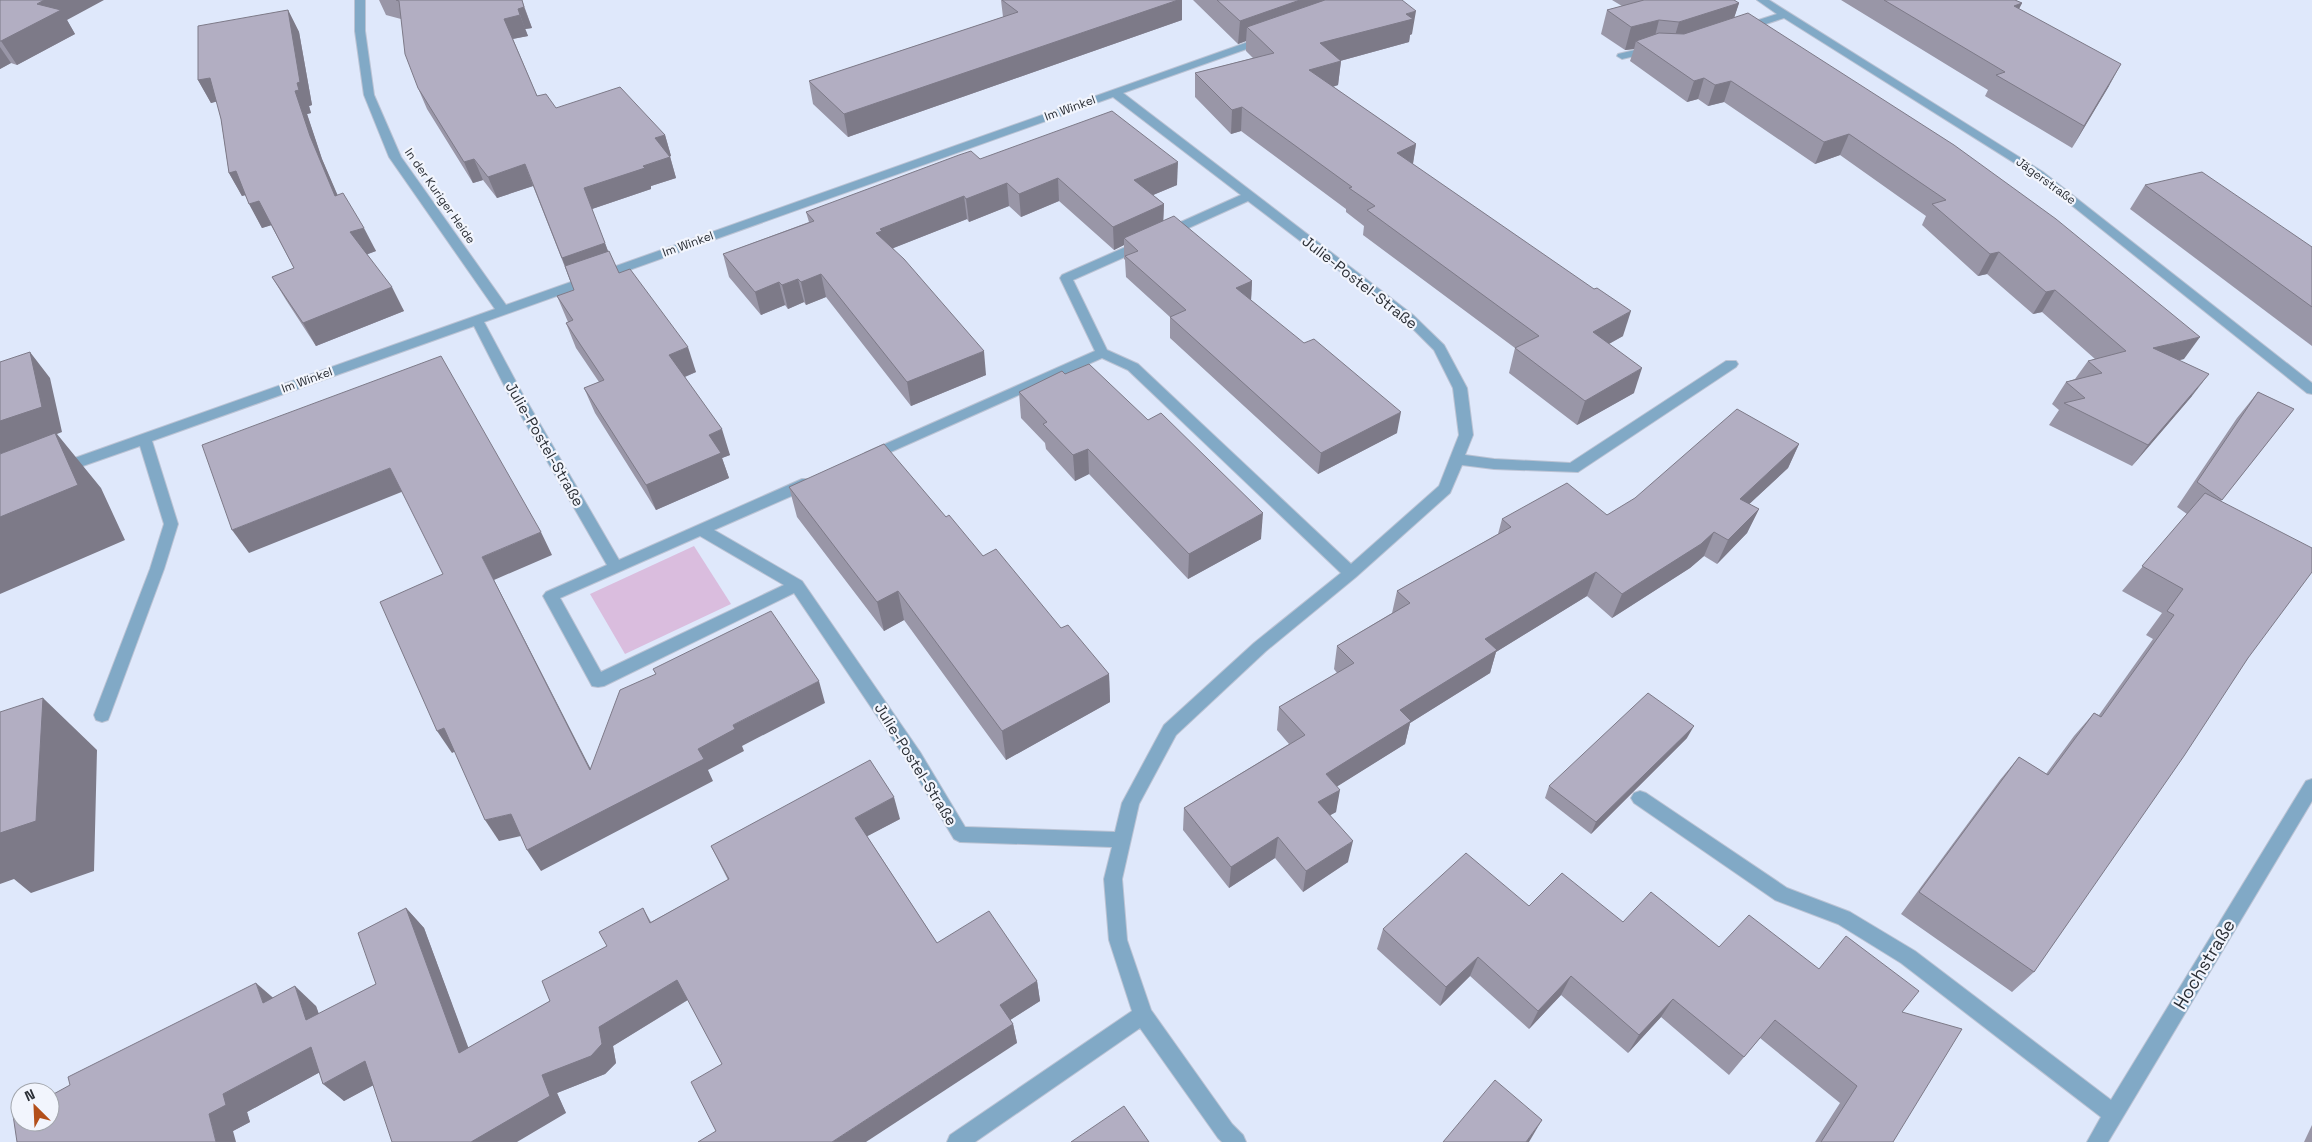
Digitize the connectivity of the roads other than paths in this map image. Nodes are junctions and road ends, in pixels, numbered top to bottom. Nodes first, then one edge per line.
1 (360, 0) edge
2 (1762, 0) edge
3 (1785, 14) junction
4 (1729, 32) edge
5 (1274, 36) edge
6 (1663, 50) edge
7 (1622, 56) dead end
8 (1114, 92) junction
9 (1249, 196) junction
10 (503, 311) junction
11 (477, 320) junction
12 (1102, 353) junction
13 (1731, 364) dead end
14 (2312, 390) edge
15 (144, 438) junction
16 (1457, 459) junction
17 (856, 462) edge
18 (45, 474) edge
19 (820, 478) edge
20 (701, 530) junction
21 (616, 568) junction
22 (1351, 573) junction
23 (797, 585) junction
24 (102, 715) dead end
25 (2312, 786) edge
26 (1640, 798) dead end
27 (1122, 840) junction
28 (1143, 1015) junction
29 (2113, 1114) junction
30 (957, 1142) edge
31 (1236, 1142) edge
32 (2097, 1142) edge

1 - 10 street, In der Kuriger Heide
2 - 3 street, Jägerstraße
3 - 4 street
3 - 14 street, Jägerstraße
5 - 8 street, Im Winkel
6 - 7 street
8 - 9 street, Julie-Postel-Straße
8 - 10 street, Im Winkel
9 - 12 street
9 - 16 street, Julie-Postel-Straße
10 - 11 street, Im Winkel
11 - 15 street, Im Winkel
11 - 21 street, Julie-Postel-Straße
12 - 17 street
12 - 22 street
13 - 16 street
15 - 18 street, Im Winkel
15 - 24 street
16 - 22 street, Julie-Postel-Straße
19 - 20 street
20 - 21 street
20 - 23 street, Julie-Postel-Straße
21 - 23 street
22 - 27 street, Julie-Postel-Straße
23 - 27 street, Julie-Postel-Straße
25 - 29 street, Hochstraße
26 - 29 street
27 - 28 street, Julie-Postel-Straße
28 - 30 street
28 - 31 street, Julie-Postel-Straße
29 - 32 street, Hochstraße

